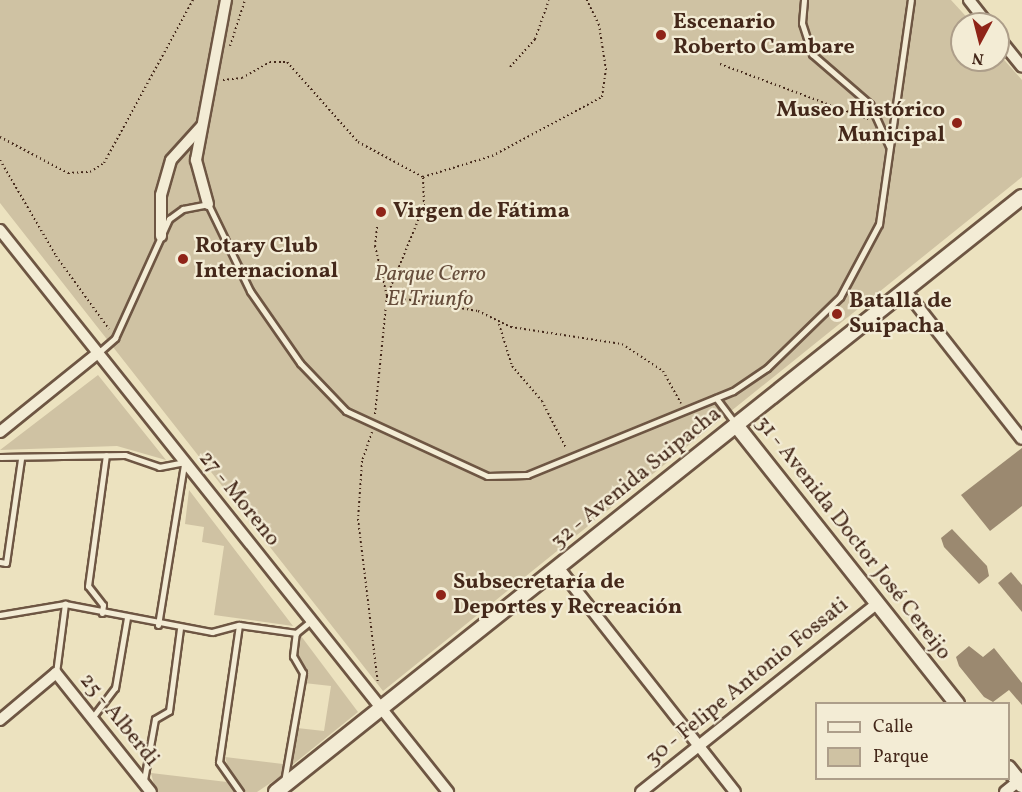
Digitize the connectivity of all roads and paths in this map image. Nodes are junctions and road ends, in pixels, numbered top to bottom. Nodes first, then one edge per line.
1 (193, 0) edge
2 (226, 0) edge
3 (245, 0) edge
4 (549, 0) edge
5 (587, 0) edge
6 (804, 0) edge
7 (911, 0) edge
8 (969, 0) edge
9 (978, 12) edge
10 (229, 51) dead end
11 (1010, 52) edge
12 (720, 64) dead end
13 (510, 67) dead end
14 (1022, 67) edge
15 (222, 71) dead end
16 (882, 124) junction
17 (201, 127) junction
18 (0, 137) edge
19 (890, 148) junction
20 (0, 160) edge
21 (423, 177) junction
22 (1022, 196) edge
23 (208, 204) junction
24 (377, 227) dead end
25 (0, 230) edge
26 (161, 236) junction
27 (905, 290) junction
28 (387, 296) junction
29 (498, 324) junction
30 (115, 338) junction
31 (98, 353) junction
32 (716, 398) junction
33 (685, 411) junction
34 (736, 425) junction
35 (374, 427) junction
36 (0, 432) edge
37 (1022, 439) edge
38 (106, 455) junction
39 (569, 455) junction
40 (0, 457) edge
41 (21, 459) junction
42 (184, 462) junction
43 (0, 562) edge
44 (558, 567) junction
45 (878, 603) junction
46 (65, 604) junction
47 (102, 613) junction
48 (0, 615) edge
49 (127, 618) junction
50 (311, 621) junction
51 (239, 625) junction
52 (158, 626) junction
53 (180, 630) junction
54 (296, 633) junction
55 (56, 673) junction
56 (955, 702) edge
57 (381, 708) junction
58 (92, 718) junction
59 (0, 720) edge
60 (697, 747) junction
61 (1010, 770) edge
62 (1021, 781) edge
63 (143, 783) junction
64 (279, 789) edge
65 (151, 792) edge
66 (240, 792) edge
67 (448, 792) edge
68 (640, 792) edge
69 (735, 792) edge
70 (1005, 792) edge

1 - 18 path
2 - 17 street
3 - 10 path
4 - 13 path
5 - 21 path
6 - 16 lane
7 - 19 lane
8 - 9 street
11 - 14 street
12 - 16 path
15 - 21 path
16 - 19 lane
17 - 23 street
17 - 26 street
19 - 32 lane
20 - 30 path
21 - 28 path
22 - 27 street, 32 - Avenida Suipacha
23 - 26 lane
23 - 35 lane
24 - 28 path
25 - 31 street, 27 - Moreno
26 - 30 lane
27 - 34 street, 32 - Avenida Suipacha
27 - 37 street
28 - 29 path
28 - 35 path
29 - 33 path
29 - 39 path
30 - 31 lane
31 - 36 street
31 - 42 street, 27 - Moreno
32 - 33 lane
32 - 34 lane, 31 - Avenida Doctor José Cereijo
33 - 39 lane
34 - 44 street, 32 - Avenida Suipacha
34 - 45 street, 31 - Avenida Doctor José Cereijo
35 - 39 lane
35 - 57 path
38 - 41 lane
38 - 42 lane
38 - 47 lane
40 - 41 lane
41 - 43 lane
42 - 50 street, 27 - Moreno
42 - 52 lane
44 - 57 street, 32 - Avenida Suipacha
44 - 60 street
45 - 56 street, 31 - Avenida Doctor José Cereijo
45 - 60 street, 30 - Felipe Antonio Fossati
46 - 47 lane
46 - 48 lane
46 - 55 lane
47 - 49 lane
49 - 52 lane
49 - 58 lane
50 - 54 lane
50 - 57 street, 27 - Moreno
51 - 53 lane
51 - 54 lane
51 - 66 lane
52 - 53 lane
53 - 63 lane
54 - 64 lane
55 - 58 street, 25 - Alberdi
55 - 59 street
57 - 64 street, 32 - Avenida Suipacha
57 - 67 street, 27 - Moreno
58 - 63 street, 25 - Alberdi
60 - 68 street, 30 - Felipe Antonio Fossati
60 - 69 street
61 - 62 street
62 - 70 street
63 - 65 street, 25 - Alberdi

